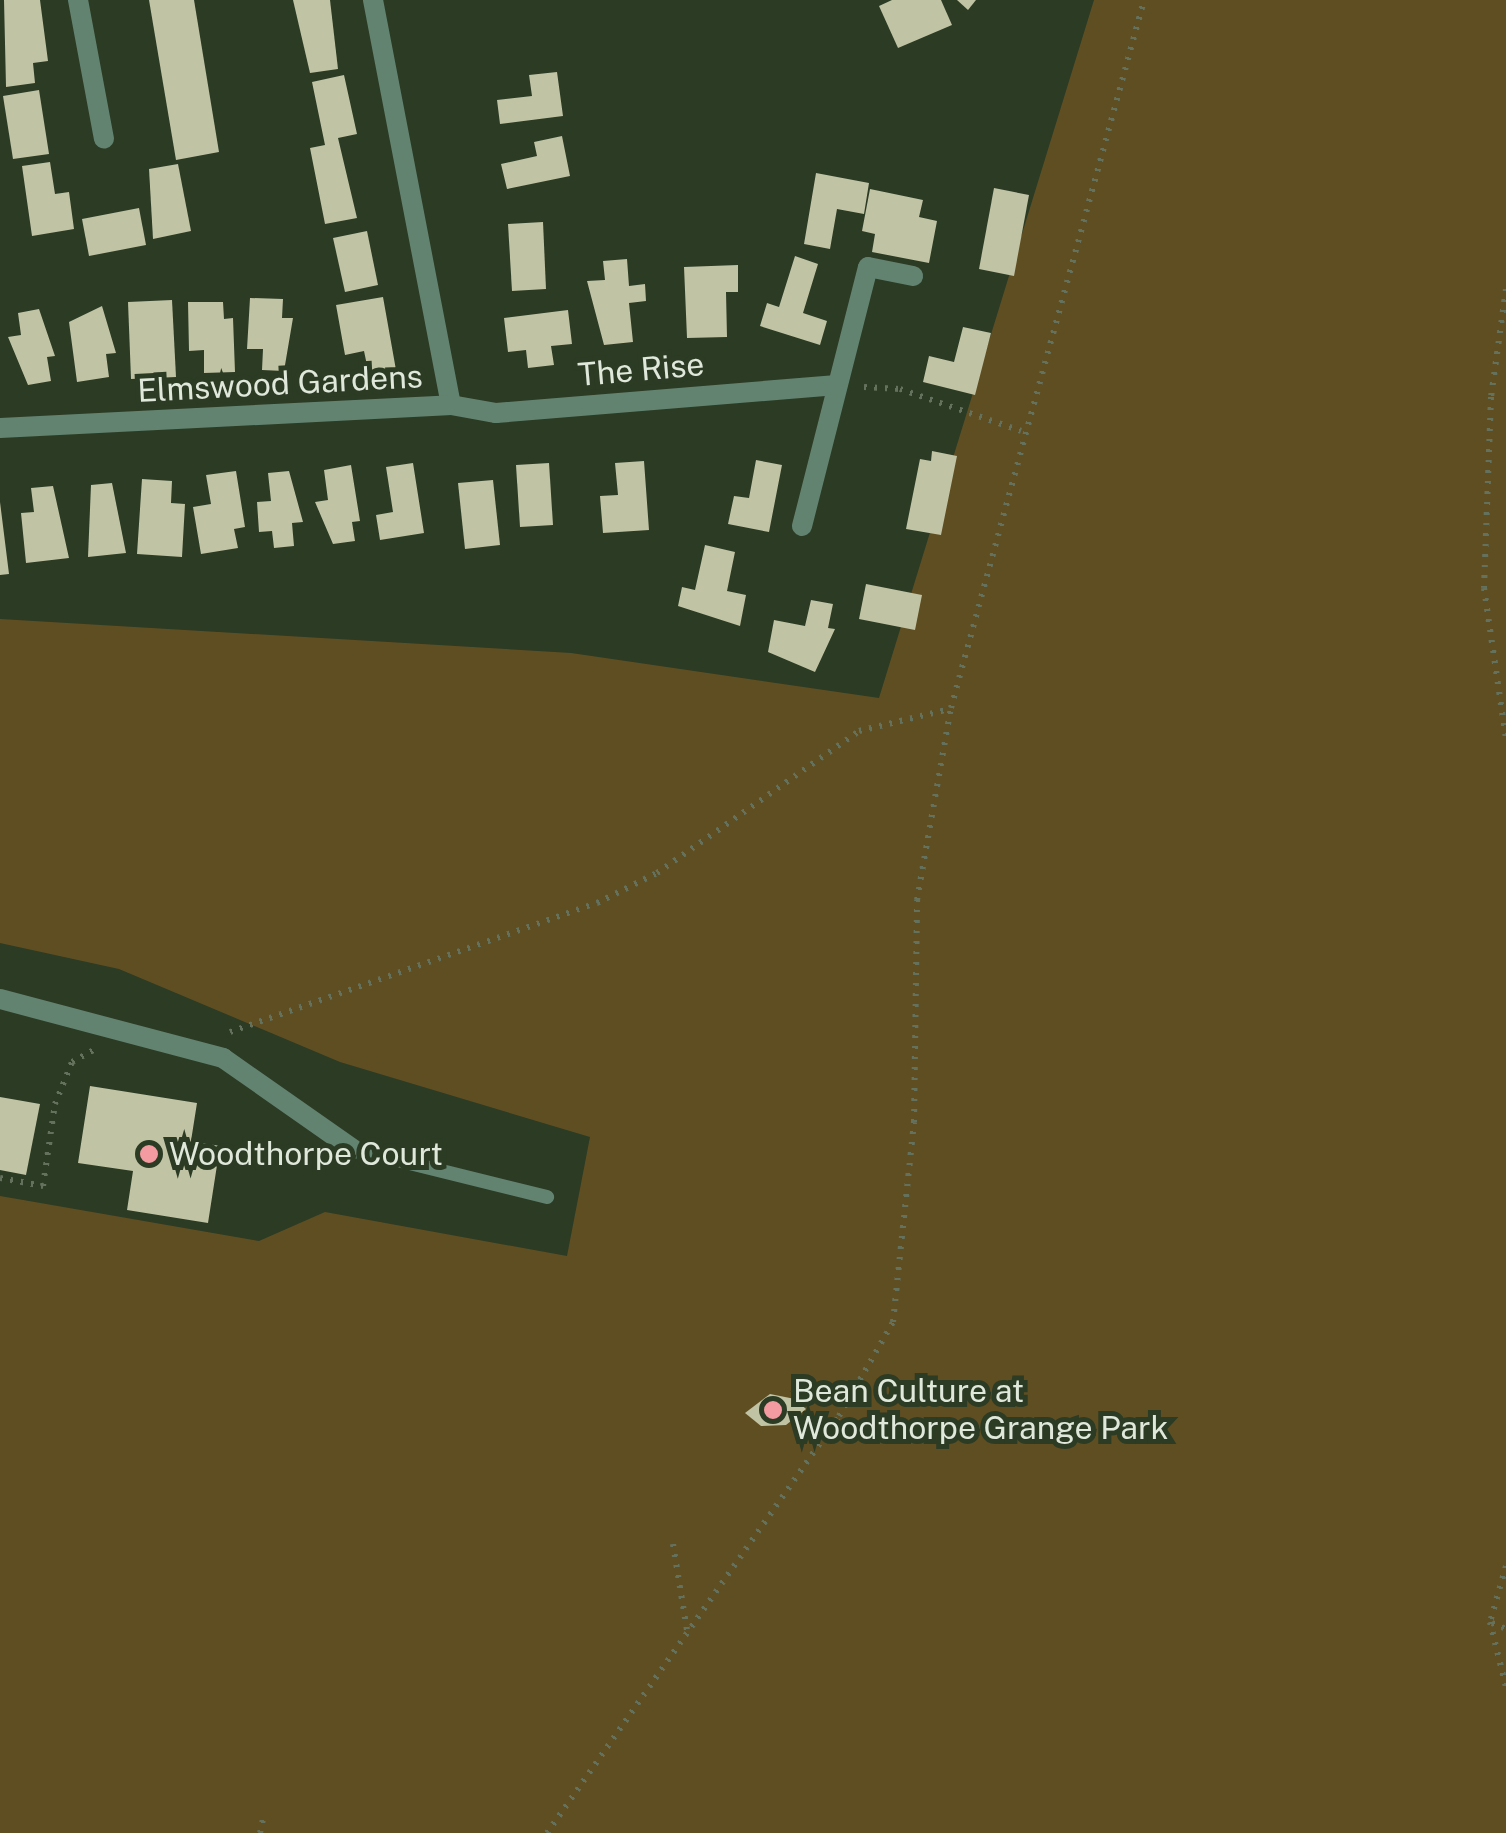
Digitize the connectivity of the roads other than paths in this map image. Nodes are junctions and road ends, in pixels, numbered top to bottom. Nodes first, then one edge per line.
1 (78, 0) edge
2 (372, 0) edge
3 (104, 138) dead end
4 (912, 276) dead end
5 (836, 385) junction
6 (450, 406) junction
7 (0, 428) edge
8 (802, 526) dead end
9 (0, 999) edge
10 (353, 1149) joint
11 (547, 1197) dead end

1 - 3 street
2 - 6 street, Elmswood Gardens
4 - 5 street
5 - 6 street, The Rise
5 - 8 street
6 - 7 street, Elmswood Gardens
9 - 10 street
10 - 11 lane

